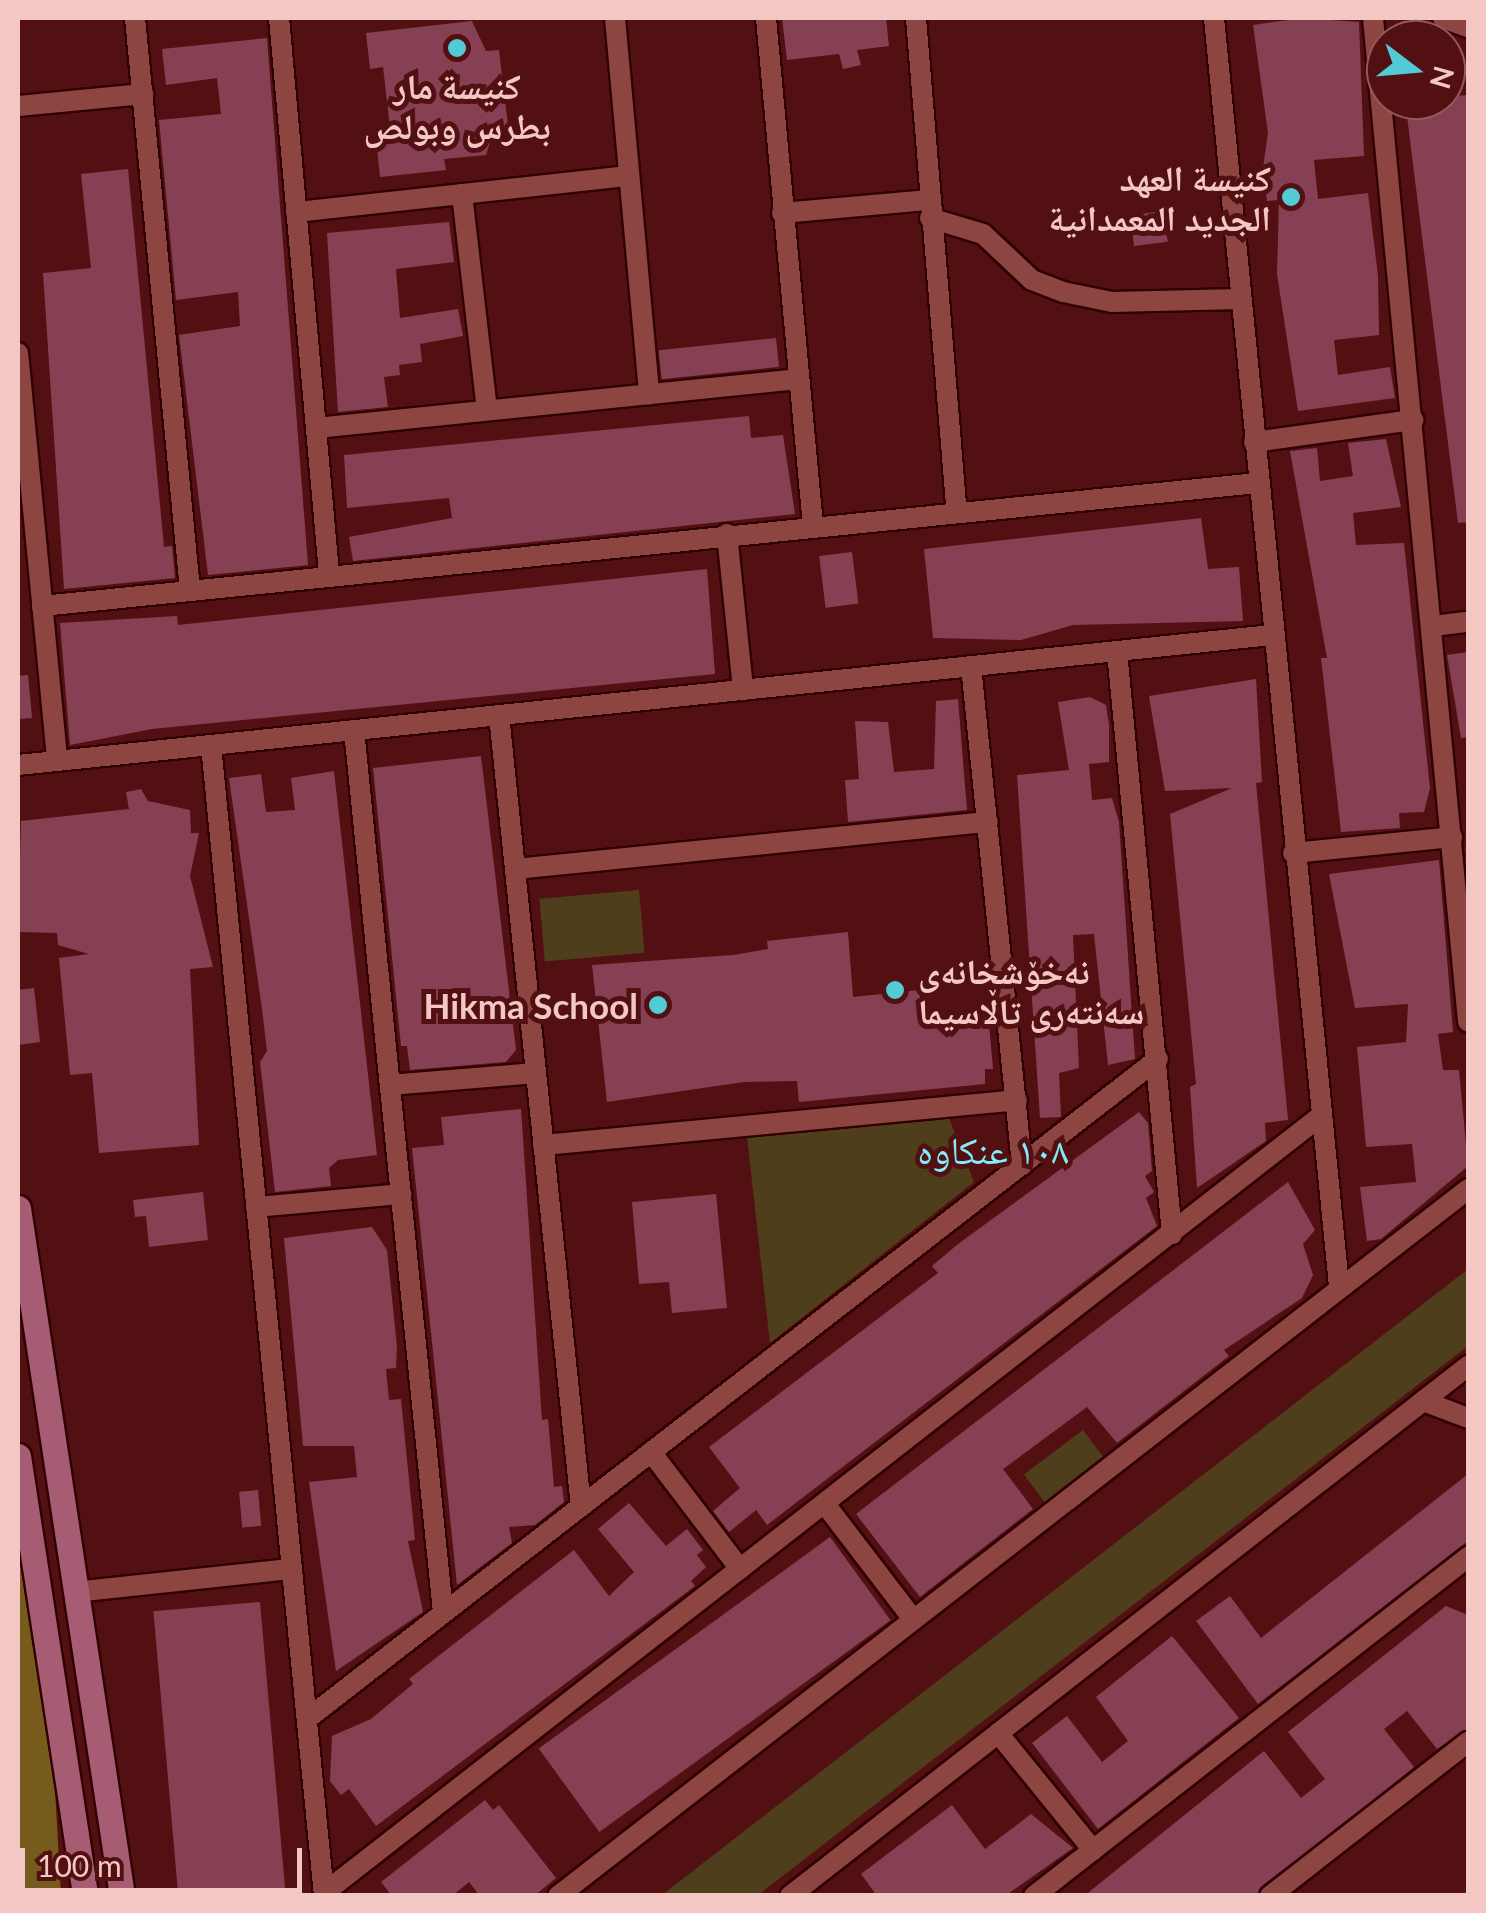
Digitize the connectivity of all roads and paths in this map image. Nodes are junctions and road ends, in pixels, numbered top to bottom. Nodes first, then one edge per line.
1 (135, 18) edge
2 (146, 18) edge
3 (279, 18) edge
4 (616, 18) edge
5 (766, 18) edge
6 (916, 18) edge
7 (1214, 18) edge
8 (1373, 18) edge
9 (1443, 18) edge
10 (1468, 27) edge
11 (142, 94) junction
12 (18, 106) edge
13 (628, 176) junction
14 (462, 194) junction
15 (929, 209) junction
16 (296, 212) junction
17 (782, 213) junction
18 (1240, 299) junction
19 (18, 353) edge
20 (798, 379) junction
21 (650, 394) junction
22 (487, 410) junction
23 (1413, 420) junction
24 (316, 428) junction
25 (1254, 442) junction
26 (23, 461) edge
27 (1258, 483) junction
28 (958, 512) junction
29 (814, 526) junction
30 (727, 534) junction
31 (330, 572) junction
32 (190, 590) junction
33 (42, 606) junction
34 (1468, 622) edge
35 (1433, 626) junction
36 (1272, 634) junction
37 (1117, 651) junction
38 (971, 666) junction
39 (742, 690) junction
40 (499, 715) junction
41 (354, 730) junction
42 (211, 745) junction
43 (57, 762) junction
44 (18, 766) edge
45 (988, 822) junction
46 (1452, 837) junction
47 (1293, 852) junction
48 (514, 869) junction
49 (1468, 1022) edge
50 (1158, 1060) junction
51 (536, 1072) junction
52 (390, 1085) junction
53 (1017, 1100) junction
54 (1318, 1118) junction
55 (543, 1145) junction
56 (1022, 1165) junction
57 (1468, 1189) edge
58 (401, 1194) junction
59 (18, 1208) edge
60 (256, 1208) junction
61 (1172, 1234) junction
62 (1339, 1288) junction
63 (1468, 1366) edge
64 (1423, 1401) junction
65 (1468, 1418) edge
66 (651, 1452) junction
67 (18, 1456) edge
68 (825, 1504) junction
69 (581, 1507) junction
70 (1468, 1557) edge
71 (292, 1569) junction
72 (740, 1570) junction
73 (1444, 1576) junction
74 (1468, 1585) edge
75 (75, 1592) junction
76 (444, 1613) junction
77 (913, 1619) junction
78 (306, 1719) junction
79 (998, 1732) junction
80 (1468, 1742) edge
81 (1093, 1850) junction
82 (324, 1894) edge
83 (85, 1896) edge
84 (122, 1896) edge
85 (558, 1896) edge
86 (790, 1896) edge
87 (1034, 1896) edge
88 (1270, 1896) edge

1 - 2 street
1 - 11 street
3 - 16 street
4 - 13 street
5 - 17 street
6 - 15 street
7 - 18 street
8 - 23 street
9 - 10 street
11 - 12 street
11 - 32 street
13 - 14 street
13 - 21 street
14 - 16 street
14 - 22 street
15 - 17 street
15 - 18 street
15 - 28 street
16 - 24 street
17 - 20 street
18 - 25 street
19 - 26 street
20 - 21 street
20 - 29 street
21 - 22 street
22 - 24 street
23 - 25 street
23 - 35 street
24 - 31 street
25 - 27 street
26 - 33 street
27 - 28 street
27 - 36 street
28 - 29 street
29 - 30 street
30 - 31 street
30 - 39 street
31 - 32 street
32 - 33 street
33 - 43 street
34 - 35 street
35 - 46 street
36 - 37 street
36 - 47 street
37 - 38 street
37 - 50 street
38 - 39 street
38 - 45 street
39 - 40 street
40 - 41 street
40 - 48 street
41 - 42 street
41 - 52 street
42 - 43 street
42 - 60 street
43 - 44 street
45 - 48 street
45 - 53 street
46 - 47 street
46 - 49 street
47 - 54 street
48 - 51 street
50 - 56 street
50 - 61 street
51 - 52 street
51 - 55 street
52 - 58 street
53 - 55 street
53 - 56 street
54 - 61 street
54 - 62 street
55 - 69 street
56 - 66 street
57 - 62 street
58 - 60 street
58 - 76 street
59 - 75 street
60 - 71 street
61 - 68 street
62 - 77 street
63 - 64 street
64 - 65 street
64 - 79 street
66 - 69 street
66 - 72 street
67 - 83 street
68 - 72 street
68 - 77 street
69 - 76 street
70 - 73 street
71 - 75 street
71 - 78 street
72 - 82 street
73 - 74 street
73 - 81 street
75 - 84 street
76 - 78 street
77 - 85 street
78 - 82 street
79 - 81 street
79 - 86 street
80 - 88 street
81 - 87 street

